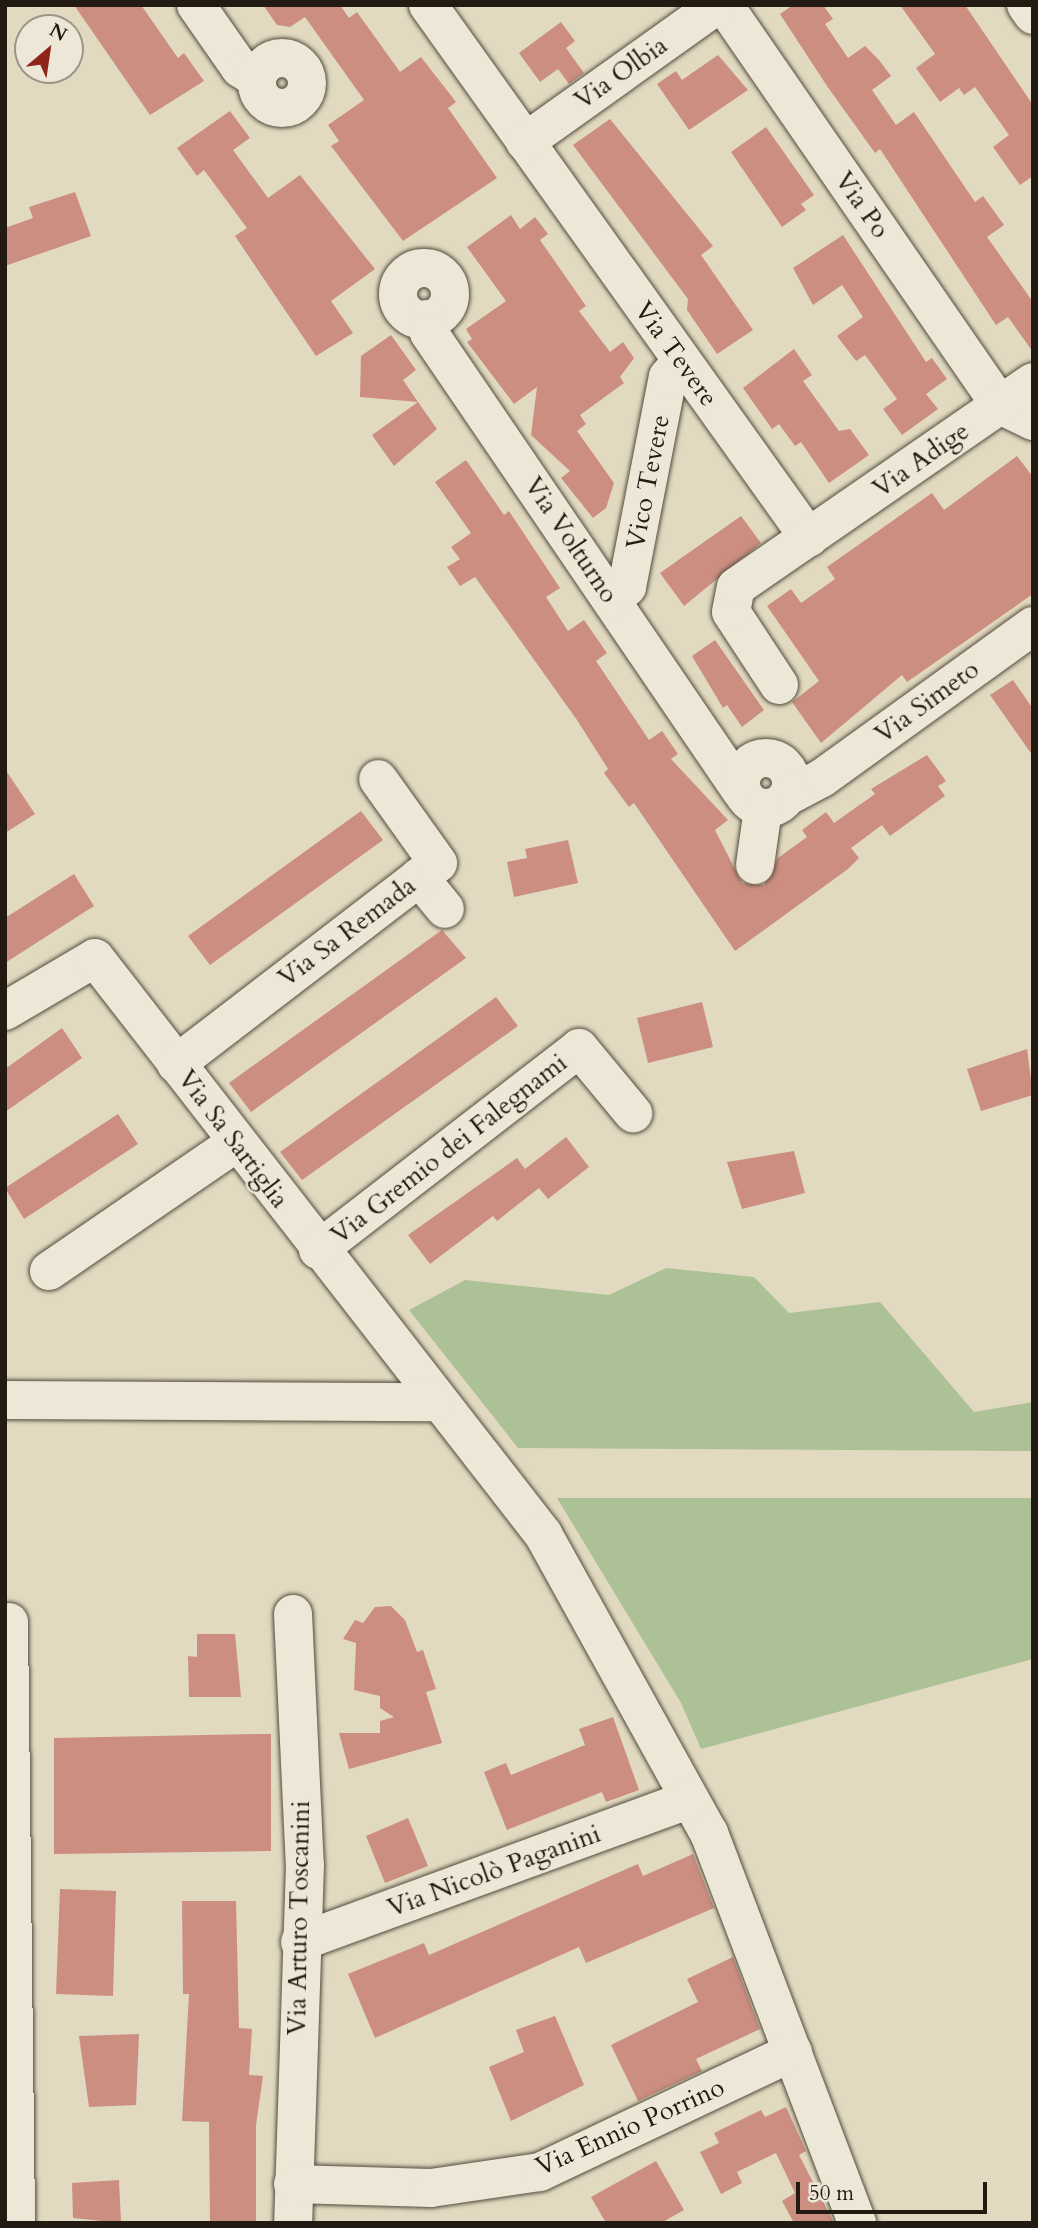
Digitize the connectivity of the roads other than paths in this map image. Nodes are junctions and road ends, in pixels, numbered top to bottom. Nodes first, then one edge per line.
1 (195, 5) edge
2 (428, 5) edge
3 (717, 5) edge
4 (724, 5) edge
5 (1026, 5) edge
6 (1033, 15) edge
7 (257, 79) dead end
8 (525, 142) junction
9 (427, 319) dead end
10 (681, 361) junction
11 (1033, 382) edge
12 (1016, 413) edge
13 (809, 538) junction
14 (612, 600) junction
15 (1033, 626) edge
16 (779, 685) dead end
17 (378, 779) dead end
18 (757, 781) junction
19 (755, 865) dead end
20 (419, 877) junction
21 (445, 909) dead end
22 (5, 1011) edge
23 (176, 1064) junction
24 (633, 1113) dead end
25 (236, 1143) junction
26 (318, 1251) junction
27 (49, 1271) dead end
28 (5, 1399) edge
29 (434, 1402) junction
30 (293, 1614) dead end
31 (9, 1622) dead end
32 (689, 1800) junction
33 (300, 1942) junction
34 (793, 2052) junction
35 (293, 2185) junction
36 (16, 2223) edge
37 (293, 2223) edge
38 (857, 2223) edge

1 - 7 street
2 - 8 street, Via Tevere
3 - 8 street, Via Olbia
4 - 12 street, Via Po
5 - 6 street
8 - 10 street, Via Tevere
9 - 14 street, Via Volturno
10 - 13 street, Via Tevere
10 - 14 street, Vico Tevere
11 - 12 street, Via Adige
12 - 13 street, Via Adige
13 - 16 street
14 - 18 street, Via Volturno
15 - 18 street, Via Simeto
17 - 20 street, Via Sa Remada
18 - 19 street
20 - 21 street
20 - 23 street, Via Sa Remada
22 - 23 street, Via Sa Sartiglia
23 - 25 street, Via Sa Sartiglia
24 - 26 street, Via Gremio dei Falegnami
25 - 26 street, Via Sa Sartiglia
25 - 27 street
26 - 29 street, Via Sa Sartiglia
28 - 29 street
29 - 32 street, Via Sa Sartiglia
30 - 33 street, Via Arturo Toscanini
31 - 36 street
32 - 33 street, Via Nicolò Paganini
32 - 34 street, Via Sa Sartiglia
33 - 35 street, Via Arturo Toscanini
34 - 35 street, Via Ennio Porrino
34 - 38 street, Via Sa Sartiglia
35 - 37 street, Via Arturo Toscanini

